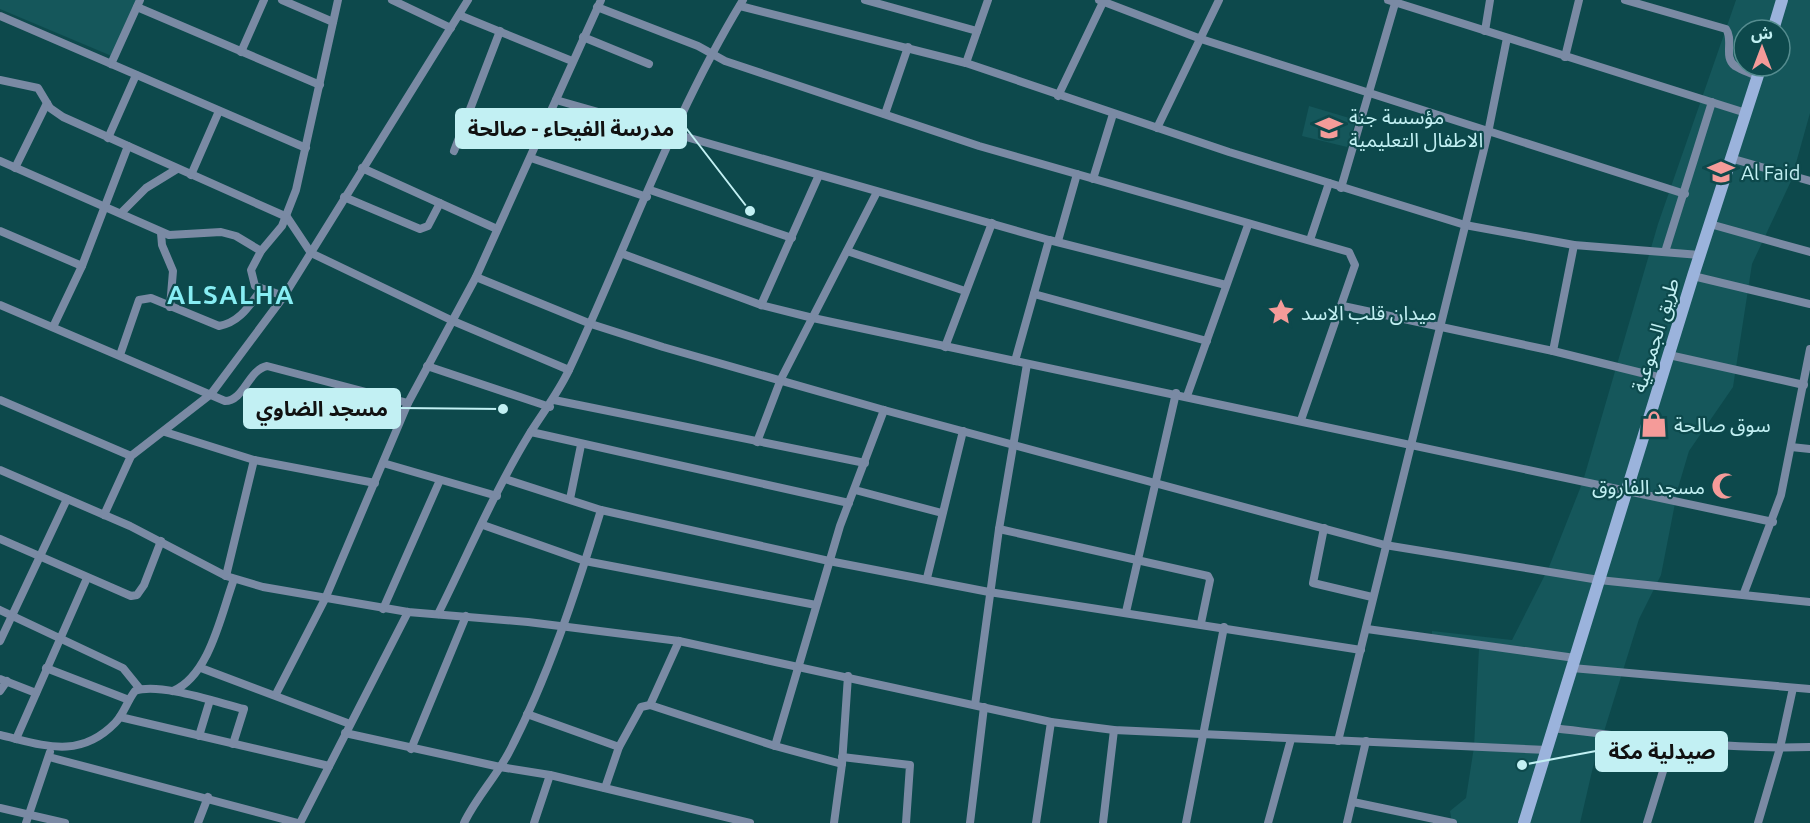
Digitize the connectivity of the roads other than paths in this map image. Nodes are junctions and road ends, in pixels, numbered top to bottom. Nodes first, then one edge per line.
1 (264, 0) edge
2 (282, 0) edge
3 (338, 0) edge
4 (392, 0) edge
5 (468, 0) edge
6 (865, 0) edge
7 (988, 0) edge
8 (1219, 0) edge
9 (1490, 0) edge
10 (1579, 0) edge
11 (1625, 0) edge
12 (1782, 0) edge
13 (1102, 1) edge
14 (1393, 1) edge
15 (403, 2) edge
16 (741, 3) edge
17 (138, 4) edge
18 (599, 4) edge
19 (459, 15) junction
20 (1777, 18) edge
21 (1, 19) edge
22 (333, 22) junction
23 (451, 28) junction
24 (500, 31) junction
25 (1485, 31) junction
26 (977, 32) junction
27 (583, 37) junction
28 (1506, 38) junction
29 (1201, 39) junction
30 (908, 47) junction
31 (241, 52) junction
32 (712, 55) junction
33 (1565, 57) junction
34 (572, 61) junction
35 (1732, 62) edge
36 (966, 63) junction
37 (111, 64) junction
38 (649, 64) dead end
39 (136, 75) junction
40 (1757, 78) edge
41 (0, 80) edge
42 (320, 85) junction
43 (1370, 93) junction
44 (1058, 96) junction
45 (556, 100) junction
46 (1712, 102) junction
47 (47, 103) junction
48 (219, 111) junction
49 (1746, 113) junction
50 (885, 114) junction
51 (1113, 114) junction
52 (1157, 128) junction
53 (675, 133) junction
54 (1488, 133) junction
55 (108, 138) junction
56 (128, 146) junction
57 (306, 148) junction
58 (454, 152) dead end
59 (531, 158) junction
60 (1730, 158) junction
61 (0, 161) edge
62 (15, 168) junction
63 (362, 168) junction
64 (177, 169) junction
65 (1077, 174) junction
66 (191, 175) junction
67 (819, 175) junction
68 (1093, 179) junction
69 (1810, 181) edge
70 (1329, 183) junction
71 (1341, 188) junction
72 (877, 192) junction
73 (648, 193) junction
74 (1685, 194) junction
75 (344, 197) junction
76 (440, 203) junction
77 (106, 206) junction
78 (121, 213) junction
79 (287, 218) junction
80 (992, 223) junction
81 (1710, 224) junction
82 (1248, 225) junction
83 (1465, 225) junction
84 (497, 229) junction
85 (0, 231) edge
86 (161, 232) junction
87 (792, 238) junction
88 (1310, 240) junction
89 (1054, 241) junction
90 (1574, 245) junction
91 (261, 251) junction
92 (847, 251) junction
93 (1665, 252) junction
94 (1810, 252) edge
95 (311, 253) junction
96 (623, 254) junction
97 (1700, 255) junction
98 (82, 266) junction
99 (1693, 276) junction
100 (476, 277) junction
101 (1226, 285) junction
102 (261, 290) junction
103 (965, 291) junction
104 (1034, 294) junction
105 (284, 296) junction
106 (1810, 304) edge
107 (0, 305) edge
108 (761, 305) junction
109 (1343, 306) junction
110 (170, 307) junction
111 (813, 318) junction
112 (453, 321) junction
113 (591, 324) junction
114 (1440, 326) junction
115 (53, 327) junction
116 (1207, 341) junction
117 (945, 347) junction
118 (1553, 351) junction
119 (120, 355) junction
120 (1810, 355) edge
121 (1669, 356) junction
122 (1015, 362) junction
123 (1027, 364) junction
124 (427, 366) junction
125 (569, 370) junction
126 (1662, 378) junction
127 (780, 379) junction
128 (1804, 385) junction
129 (1176, 393) junction
130 (211, 394) junction
131 (1187, 396) junction
132 (0, 400) edge
133 (408, 403) junction
134 (552, 403) junction
135 (884, 410) junction
136 (1301, 420) junction
137 (963, 431) junction
138 (165, 432) junction
139 (531, 432) junction
140 (757, 442) junction
141 (1015, 444) junction
142 (1412, 444) junction
143 (582, 445) junction
144 (1791, 447) junction
145 (1810, 448) edge
146 (131, 456) junction
147 (254, 460) junction
148 (383, 463) junction
149 (865, 463) junction
150 (0, 470) edge
151 (505, 479) junction
152 (440, 480) junction
153 (375, 483) junction
154 (1157, 484) junction
155 (855, 490) junction
156 (1627, 490) junction
157 (497, 496) junction
158 (67, 499) junction
159 (570, 499) junction
160 (849, 503) junction
161 (601, 510) junction
162 (942, 513) junction
163 (104, 514) junction
164 (1773, 522) junction
165 (483, 525) junction
166 (1324, 528) junction
167 (999, 529) junction
168 (0, 539) edge
169 (160, 541) junction
170 (1385, 545) junction
171 (39, 556) junction
172 (585, 561) junction
173 (829, 561) junction
174 (1138, 561) junction
175 (230, 577) junction
176 (87, 578) junction
177 (927, 578) junction
178 (1599, 580) junction
179 (989, 592) junction
180 (1744, 593) junction
181 (1372, 597) junction
182 (325, 599) junction
183 (1810, 602) edge
184 (816, 605) junction
185 (383, 609) junction
186 (0, 610) edge
187 (408, 612) junction
188 (1126, 612) junction
189 (438, 614) junction
190 (11, 615) junction
191 (466, 616) junction
192 (1201, 624) junction
193 (562, 627) junction
194 (1224, 627) junction
195 (1366, 629) junction
196 (59, 638) junction
197 (0, 641) edge
198 (679, 641) junction
199 (1361, 650) junction
200 (1573, 663) junction
201 (798, 665) junction
202 (46, 668) junction
203 (201, 668) junction
204 (848, 676) junction
205 (4, 680) edge
206 (1793, 688) junction
207 (140, 689) junction
208 (1810, 689) edge
209 (0, 691) edge
210 (173, 691) junction
211 (36, 693) junction
212 (276, 694) junction
213 (129, 700) junction
214 (210, 700) junction
215 (650, 705) junction
216 (980, 706) junction
217 (527, 714) junction
218 (120, 717) junction
219 (1051, 722) junction
220 (350, 724) junction
221 (1553, 728) junction
222 (1114, 730) junction
223 (345, 733) junction
224 (1204, 734) junction
225 (0, 735) edge
226 (199, 736) junction
227 (16, 739) junction
228 (1291, 739) junction
229 (1338, 741) junction
230 (1366, 741) junction
231 (1672, 742) junction
232 (233, 744) junction
233 (775, 746) junction
234 (619, 747) junction
235 (1810, 747) edge
236 (1780, 748) junction
237 (411, 749) junction
238 (1547, 750) junction
239 (50, 753) junction
240 (842, 760) junction
241 (328, 766) junction
242 (500, 767) junction
243 (550, 775) junction
244 (605, 788) junction
245 (208, 797) junction
246 (1353, 801) junction
247 (0, 808) edge
248 (28, 819) edge
249 (65, 823) edge
250 (198, 823) edge
251 (299, 823) edge
252 (464, 823) edge
253 (534, 823) edge
254 (750, 823) edge
255 (834, 823) edge
256 (906, 823) edge
257 (970, 823) edge
258 (1036, 823) edge
259 (1103, 823) edge
260 (1186, 823) edge
261 (1268, 823) edge
262 (1347, 823) edge
263 (1453, 823) edge
264 (1524, 823) edge
265 (1647, 823) edge
266 (1758, 823) edge

1 - 31 street
2 - 22 street
3 - 22 street
4 - 15 street
5 - 19 street
6 - 26 street
7 - 26 street
8 - 29 street
9 - 25 street
10 - 33 street
11 - 35 street
12 - 20 main road
13 - 29 street
13 - 44 street
14 - 25 street
14 - 43 street
15 - 23 street
16 - 30 street
16 - 32 street
17 - 31 street
17 - 37 street
18 - 27 street
18 - 32 street
19 - 23 street
19 - 24 street
21 - 37 street
22 - 42 street
23 - 63 street
24 - 34 street
24 - 58 street
25 - 28 street
26 - 36 street
27 - 34 street
27 - 38 street
28 - 33 street
28 - 54 street
29 - 43 street
29 - 52 street
30 - 36 street
30 - 50 street
31 - 42 street
32 - 50 street
32 - 53 street
33 - 46 street
34 - 45 street
36 - 44 street
37 - 39 street
39 - 48 street
39 - 55 street
40 - 49 main road, طريق الجموعية
41 - 47 street
42 - 57 street
43 - 54 street
43 - 71 street
44 - 51 street
45 - 53 street
45 - 59 street
46 - 49 street
46 - 74 street
47 - 55 street
47 - 62 street
48 - 57 street
48 - 66 street
49 - 60 main road, طريق الجموعية
50 - 65 street
51 - 52 street
51 - 68 street
52 - 70 street
53 - 67 street
53 - 73 street
54 - 74 street
54 - 83 street
55 - 56 street
56 - 64 street
56 - 77 street
57 - 79 street
59 - 73 street
59 - 84 street
60 - 69 street
60 - 81 main road, طريق الجموعية
61 - 62 street
62 - 77 street
63 - 75 street
63 - 76 street
64 - 66 street
64 - 78 street
65 - 68 street
65 - 89 street
66 - 79 street
67 - 72 street
67 - 87 street
68 - 82 street
70 - 71 street
70 - 88 street
71 - 83 street
72 - 80 street
72 - 92 street
73 - 87 street
73 - 96 street
74 - 93 street
75 - 76 street
75 - 95 street
76 - 84 street
77 - 78 street
77 - 98 street
78 - 86 street
79 - 91 street
79 - 95 street
80 - 89 street
80 - 103 street
81 - 94 street
81 - 97 main road, طريق الجموعية
82 - 88 street
82 - 101 street
83 - 90 street
83 - 114 street
84 - 100 street
85 - 98 street
86 - 91 street
86 - 110 street
87 - 108 street
88 - 109 street
89 - 101 street
89 - 104 street
90 - 93 street
90 - 118 street
91 - 102 street
92 - 103 street
92 - 111 street
93 - 97 street
95 - 105 street
95 - 112 street
96 - 108 street
96 - 113 street
97 - 99 main road, طريق الجموعية
98 - 115 street
99 - 106 street
99 - 121 main road, طريق الجموعية
100 - 112 street
100 - 113 street
101 - 116 street
102 - 105 street
102 - 110 street
103 - 117 street
104 - 116 street
104 - 122 street
105 - 130 street
107 - 115 street
108 - 111 street
109 - 114 street
109 - 136 street
110 - 119 street
111 - 117 street
111 - 127 street
112 - 124 street
112 - 125 street
113 - 125 street
113 - 127 street
114 - 118 street
114 - 142 street
115 - 119 street
116 - 131 street
117 - 122 street
118 - 126 street
119 - 130 street
120 - 128 street
121 - 126 main road, طريق الجموعية
121 - 128 street
122 - 123 street
123 - 129 street
123 - 141 street
124 - 133 street
124 - 134 street
125 - 134 street
126 - 156 main road, طريق الجموعية
127 - 135 street
127 - 140 street
128 - 144 street
129 - 131 street
129 - 154 street
130 - 133 street
130 - 138 street
131 - 136 street
132 - 146 street
133 - 148 street
134 - 139 street
134 - 140 street
135 - 137 street
135 - 149 street
136 - 142 street
137 - 141 street
137 - 162 street
138 - 146 street
138 - 147 street
139 - 143 street
139 - 151 street
140 - 149 street
141 - 154 street
141 - 167 street
142 - 156 street
142 - 170 street
143 - 159 street
143 - 160 street
144 - 145 street
144 - 164 street
146 - 163 street
147 - 153 street
147 - 175 street
148 - 152 street
148 - 153 street
149 - 155 street
150 - 158 street
151 - 157 street
151 - 159 street
152 - 157 street
152 - 185 street
153 - 182 street
154 - 166 street
154 - 174 street
155 - 160 street
155 - 162 street
156 - 164 street
156 - 178 main road, طريق الجموعية
157 - 165 street
158 - 163 street
158 - 171 street
159 - 161 street
160 - 173 street
161 - 172 street
161 - 173 street
162 - 177 street
163 - 169 street
164 - 180 street
165 - 172 street
165 - 189 street
166 - 170 street
166 - 181 street
167 - 174 street
167 - 179 street
168 - 171 street
169 - 175 street
169 - 176 street
170 - 178 street
170 - 181 street
171 - 176 street
171 - 190 street
172 - 184 street
172 - 193 street
173 - 177 street
173 - 184 street
174 - 188 street
174 - 192 street
175 - 182 street
175 - 203 street
176 - 196 street
177 - 179 street
178 - 180 street
178 - 200 main road, طريق الجموعية
179 - 188 street
179 - 216 street
180 - 183 street
181 - 195 street
182 - 185 street
182 - 212 street
184 - 201 street
185 - 187 street
186 - 190 street
187 - 189 street
187 - 220 street
188 - 192 street
189 - 191 street
190 - 196 street
190 - 197 street
191 - 193 street
191 - 237 street
192 - 194 street
193 - 198 street
193 - 217 street
194 - 199 street
194 - 224 street
195 - 199 street
195 - 200 street
196 - 202 street
196 - 207 street
198 - 201 street
198 - 215 street
199 - 229 street
200 - 206 street
200 - 221 main road, طريق الجموعية
201 - 204 street
201 - 233 street
202 - 211 street
202 - 213 street
203 - 210 street
203 - 212 street
204 - 216 street
204 - 240 street
205 - 209 street
205 - 211 street
206 - 208 street
206 - 236 street
207 - 210 street
207 - 213 street
210 - 214 street
211 - 227 street
212 - 220 street
213 - 218 street
214 - 226 street
214 - 232 street
215 - 233 street
215 - 234 street
216 - 219 street
216 - 257 street
217 - 234 street
217 - 242 street
218 - 226 street
218 - 239 street
219 - 222 street
219 - 258 street
220 - 223 street
221 - 231 street
221 - 238 main road, طريق الجموعية
222 - 224 street
222 - 259 street
223 - 237 street
223 - 241 street
224 - 228 street
224 - 260 street
225 - 227 street
226 - 232 street
227 - 239 street
228 - 229 street
228 - 261 street
229 - 230 street
230 - 238 street
230 - 246 street
231 - 236 street
231 - 265 street
232 - 241 street
233 - 240 street
234 - 244 street
235 - 236 street
236 - 266 street
237 - 242 street
238 - 264 main road, طريق الجموعية
239 - 245 street
239 - 248 street
240 - 255 street
240 - 256 street
241 - 251 street
242 - 243 street
242 - 252 street
243 - 244 street
243 - 253 street
244 - 254 street
245 - 250 street
245 - 251 street
246 - 262 street
246 - 263 street
247 - 248 street
248 - 249 street

